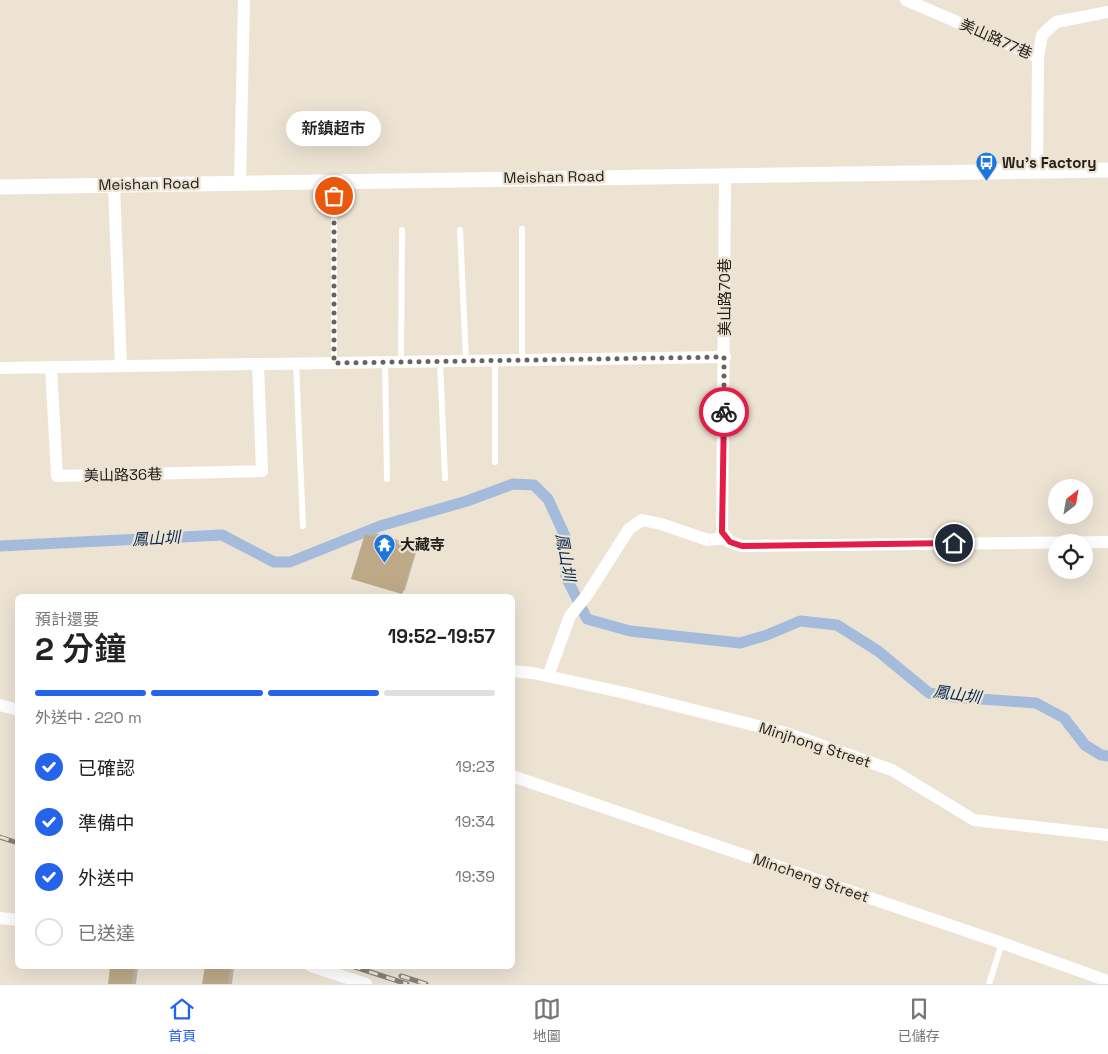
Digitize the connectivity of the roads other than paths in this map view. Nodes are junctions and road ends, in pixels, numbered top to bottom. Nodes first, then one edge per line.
1 (244, 0) edge
2 (906, 0) edge
3 (1108, 12) edge
4 (1038, 57) junction
5 (1037, 170) junction
6 (1108, 170) edge
7 (725, 175) junction
8 (334, 181) junction
9 (240, 182) junction
10 (114, 185) junction
11 (0, 187) edge
12 (522, 229) dead end
13 (402, 230) dead end
14 (460, 230) dead end
15 (724, 357) junction
16 (466, 360) junction
17 (495, 360) junction
18 (522, 360) junction
19 (401, 361) junction
20 (440, 361) junction
21 (385, 362) junction
22 (296, 363) junction
23 (334, 363) junction
24 (258, 364) junction
25 (121, 366) junction
26 (51, 367) junction
27 (0, 368) edge
28 (495, 462) dead end
29 (445, 478) dead end
30 (387, 479) dead end
31 (303, 526) dead end
32 (727, 538) junction
33 (1108, 542) edge
34 (515, 671) edge
35 (548, 676) junction
36 (0, 705) edge
37 (15, 709) edge
38 (515, 777) edge
39 (1108, 835) edge
40 (0, 918) edge
41 (15, 920) edge
42 (1002, 943) junction
43 (320, 969) edge
44 (1108, 981) edge
45 (366, 984) edge
46 (989, 984) edge

1 - 9 street
2 - 4 street, 美山路77巷
3 - 4 street
4 - 5 street, 美山路77巷
5 - 6 street, Meishan Road
5 - 7 street, Meishan Road
7 - 8 street, Meishan Road
7 - 15 street, 美山路70巷
8 - 9 street, Meishan Road
8 - 23 lane
9 - 10 street, Meishan Road
10 - 11 street, Meishan Road
10 - 25 street
12 - 18 lane
13 - 19 lane
14 - 16 lane
15 - 18 street
15 - 32 street, 美山路70巷
16 - 17 street
16 - 20 street
17 - 18 street
17 - 28 lane
19 - 20 street
19 - 21 street
20 - 29 lane
21 - 23 street
21 - 30 lane
22 - 23 street
22 - 24 street
22 - 31 lane
24 - 25 street
24 - 26 street, 美山路36巷
25 - 26 street
26 - 27 street
32 - 33 street
32 - 35 street
34 - 35 street, Minjhong Street
35 - 39 street, Minjhong Street
36 - 37 street
38 - 42 street, Mincheng Street
40 - 41 street
42 - 44 street, Mincheng Street
42 - 46 lane
43 - 45 street

